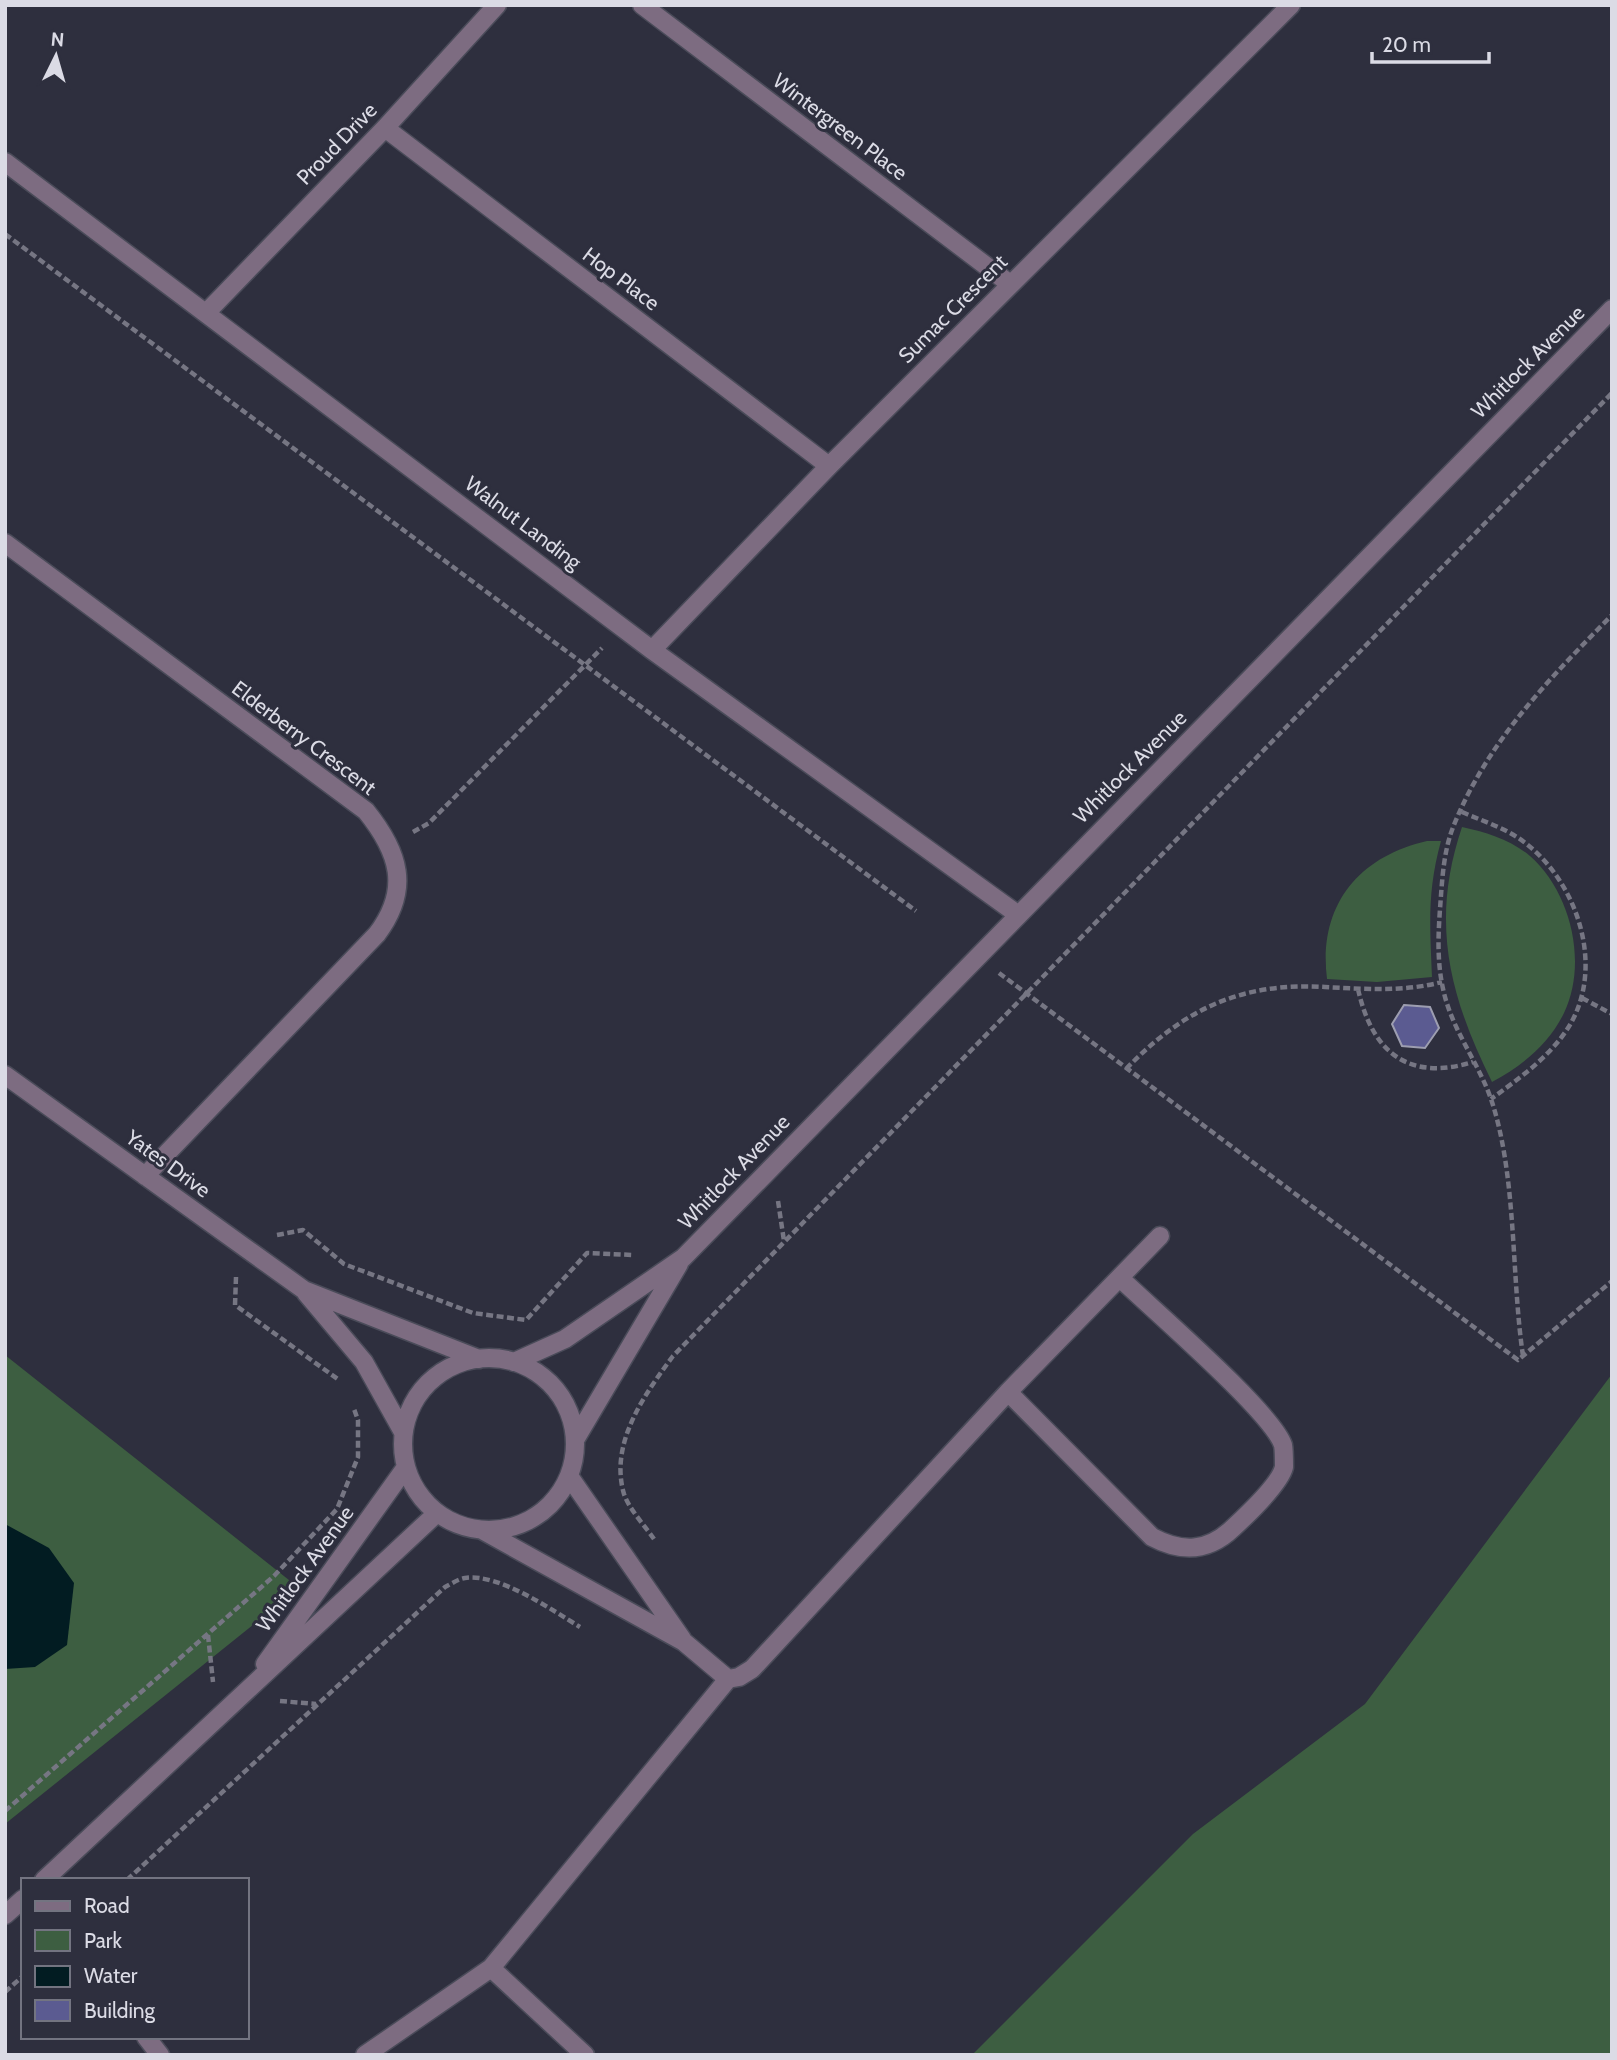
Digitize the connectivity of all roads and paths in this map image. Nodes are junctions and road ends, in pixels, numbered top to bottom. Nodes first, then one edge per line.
1 (497, 5) edge
2 (642, 5) edge
3 (1283, 8) edge
4 (385, 128) junction
5 (5, 162) edge
6 (5, 234) edge
7 (1010, 284) junction
8 (1612, 309) edge
9 (207, 312) junction
10 (1612, 393) edge
11 (829, 466) junction
12 (5, 543) edge
13 (1612, 615) edge
14 (607, 642) dead end
15 (652, 650) junction
16 (584, 666) junction
17 (1462, 812) junction
18 (390, 844) junction
19 (916, 911) dead end
20 (1017, 914) junction
21 (976, 955) junction
22 (1442, 982) junction
23 (1358, 989) junction
24 (1026, 993) junction
25 (1582, 998) junction
26 (1612, 1014) edge
27 (1473, 1062) junction
28 (1126, 1069) junction
29 (5, 1075) edge
30 (1491, 1099) junction
31 (145, 1176) junction
32 (303, 1230) dead end
33 (1160, 1236) dead end
34 (587, 1253) dead end
35 (683, 1258) junction
36 (1120, 1278) junction
37 (1612, 1281) edge
38 (304, 1290) junction
39 (235, 1305) dead end
40 (1523, 1356) junction
41 (479, 1359) junction
42 (514, 1362) junction
43 (344, 1383) dead end
44 (1009, 1392) junction
45 (353, 1408) dead end
46 (403, 1432) junction
47 (575, 1440) junction
48 (406, 1467) junction
49 (569, 1476) junction
50 (437, 1513) junction
51 (482, 1530) junction
52 (654, 1539) dead end
53 (580, 1627) dead end
54 (208, 1634) junction
55 (684, 1642) junction
56 (728, 1679) junction
57 (240, 1698) junction
58 (217, 1719) junction
59 (5, 1811) edge
60 (46, 1878) edge
61 (129, 1878) edge
62 (21, 1901) edge
63 (5, 1914) edge
64 (491, 1968) junction
65 (21, 1978) edge
66 (5, 1992) edge
67 (148, 2039) edge
68 (160, 2055) edge
69 (365, 2055) edge
70 (585, 2055) edge

1 - 4 street, Proud Drive
2 - 7 street, Wintergreen Place
3 - 7 street, Sumac Crescent
4 - 9 street, Proud Drive
4 - 11 street, Hop Place
5 - 9 street, Walnut Landing
6 - 16 path
7 - 11 street, Sumac Crescent
8 - 20 street, Whitlock Avenue
9 - 15 street, Walnut Landing
10 - 24 path
11 - 15 street, Sumac Crescent
12 - 18 street, Elderberry Crescent
13 - 17 path
14 - 16 path
15 - 20 street, Walnut Landing
16 - 18 path
16 - 19 path
17 - 22 path
17 - 25 path
18 - 31 street, Elderberry Crescent
20 - 21 street, Whitlock Avenue
21 - 24 path
21 - 35 street, Whitlock Avenue
22 - 23 path
22 - 27 path
23 - 27 path
23 - 28 path
24 - 28 path
24 - 52 path
25 - 26 path
25 - 30 path
27 - 30 path
28 - 40 path
29 - 31 street, Yates Drive
30 - 40 path
31 - 38 street, Yates Drive
32 - 34 path
33 - 36 street
35 - 42 street, Whitlock Avenue
35 - 47 street, Whitlock Avenue
36 - 44 street
36 - 44 street
37 - 40 path
38 - 41 street, Yates Drive
38 - 46 street, Yates Drive
39 - 43 path
41 - 42 street
41 - 46 street
42 - 47 street
44 - 56 street
45 - 54 path
46 - 48 street
47 - 49 street
48 - 50 street
48 - 57 street, Whitlock Avenue
49 - 51 street
49 - 55 street
50 - 51 street
50 - 57 street, Whitlock Avenue
51 - 55 street
53 - 61 path
54 - 58 path
54 - 59 path
55 - 56 street
56 - 64 street
57 - 58 street, Whitlock Avenue
58 - 60 street, Whitlock Avenue
62 - 63 street
64 - 69 street
64 - 70 street
65 - 66 path
67 - 68 street

